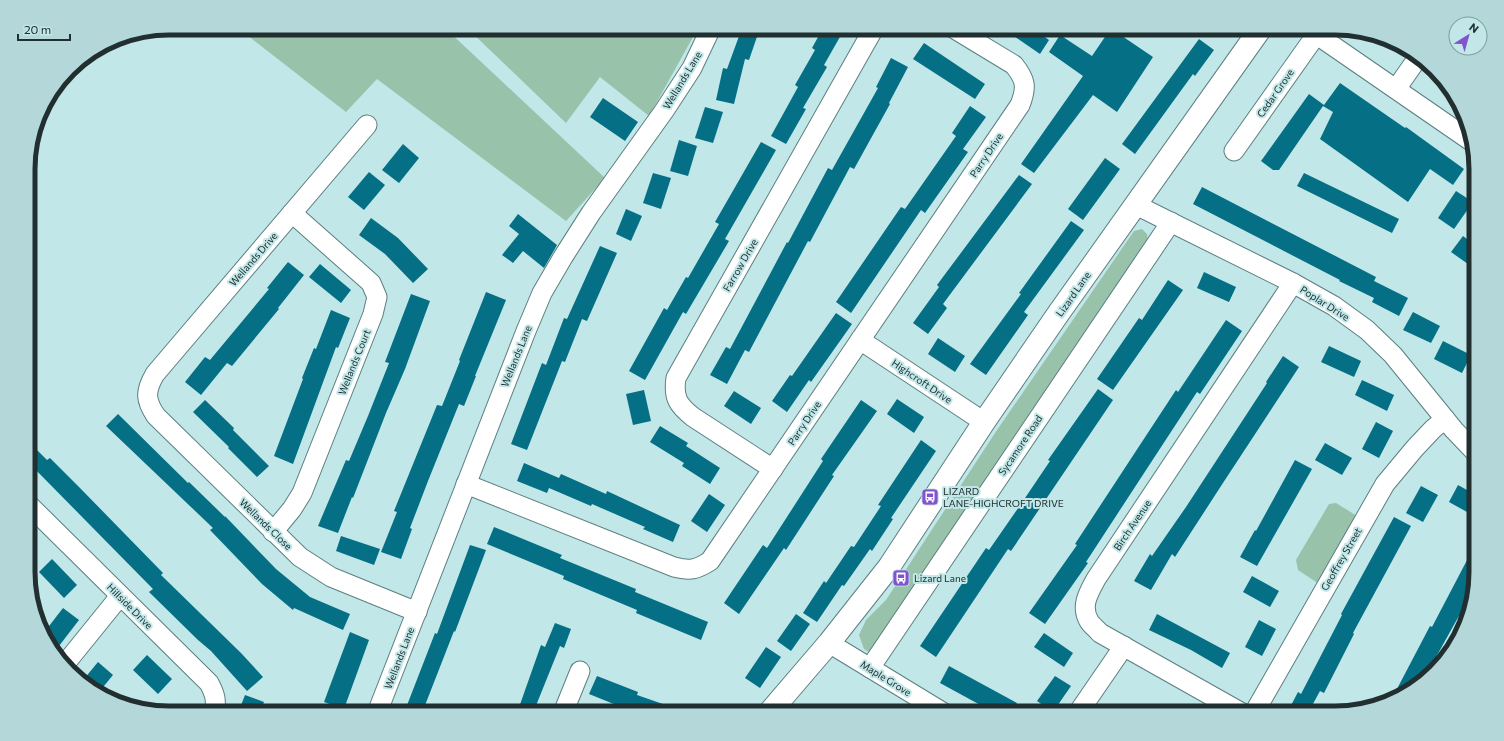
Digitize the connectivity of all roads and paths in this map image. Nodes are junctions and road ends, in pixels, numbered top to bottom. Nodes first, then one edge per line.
1 (708, 35) edge
2 (870, 35) edge
3 (965, 35) edge
4 (1256, 35) edge
5 (1309, 35) edge
6 (1318, 35) edge
7 (1415, 62) edge
8 (1396, 89) junction
9 (367, 126) dead end
10 (1465, 137) edge
11 (1234, 151) dead end
12 (1136, 205) junction
13 (292, 213) junction
14 (1170, 222) junction
15 (1293, 283) junction
16 (860, 340) junction
17 (147, 395) joint
18 (1445, 419) junction
19 (984, 422) junction
20 (1469, 445) edge
21 (773, 469) junction
22 (466, 484) junction
23 (35, 511) edge
24 (273, 532) junction
25 (120, 596) junction
26 (417, 612) junction
27 (829, 644) junction
28 (1124, 646) junction
29 (68, 660) edge
30 (870, 668) junction
31 (580, 671) dead end
32 (214, 706) edge
33 (380, 706) edge
34 (569, 706) edge
35 (775, 706) edge
36 (932, 706) edge
37 (1083, 706) edge
38 (1230, 706) edge
39 (1258, 706) edge

1 - 22 street, Wellands Lane
2 - 21 street, Farrow Drive
3 - 16 street, Parry Drive
4 - 12 street, Lizard Lane
5 - 11 street, Cedar Grove
6 - 8 street, Cedar Grove
7 - 8 street
8 - 10 street, Cedar Grove
9 - 13 street, Wellands Drive
12 - 14 street, Poplar Drive
12 - 19 street, Lizard Lane
13 - 17 street, Wellands Drive
13 - 24 street, Wellands Court
14 - 15 street, Poplar Drive
14 - 30 street, Sycamore Road
15 - 18 street, Poplar Drive
15 - 28 street, Birch Avenue
16 - 19 street, Highcroft Drive
16 - 21 street, Parry Drive
17 - 24 street, Wellands Close
18 - 20 street, Poplar Drive
18 - 39 street, Geoffrey Street
19 - 27 street, Lizard Lane
21 - 22 street, Parry Drive
22 - 26 street, Wellands Lane
23 - 25 street, Hillside Drive
24 - 26 street, Wellands Close
25 - 29 street
25 - 32 street, Hillside Drive
26 - 33 street, Wellands Lane
27 - 30 street, Maple Grove
27 - 35 street, Lizard Lane
28 - 37 street
28 - 38 street, Birch Avenue
30 - 36 street, Maple Grove
31 - 34 street

